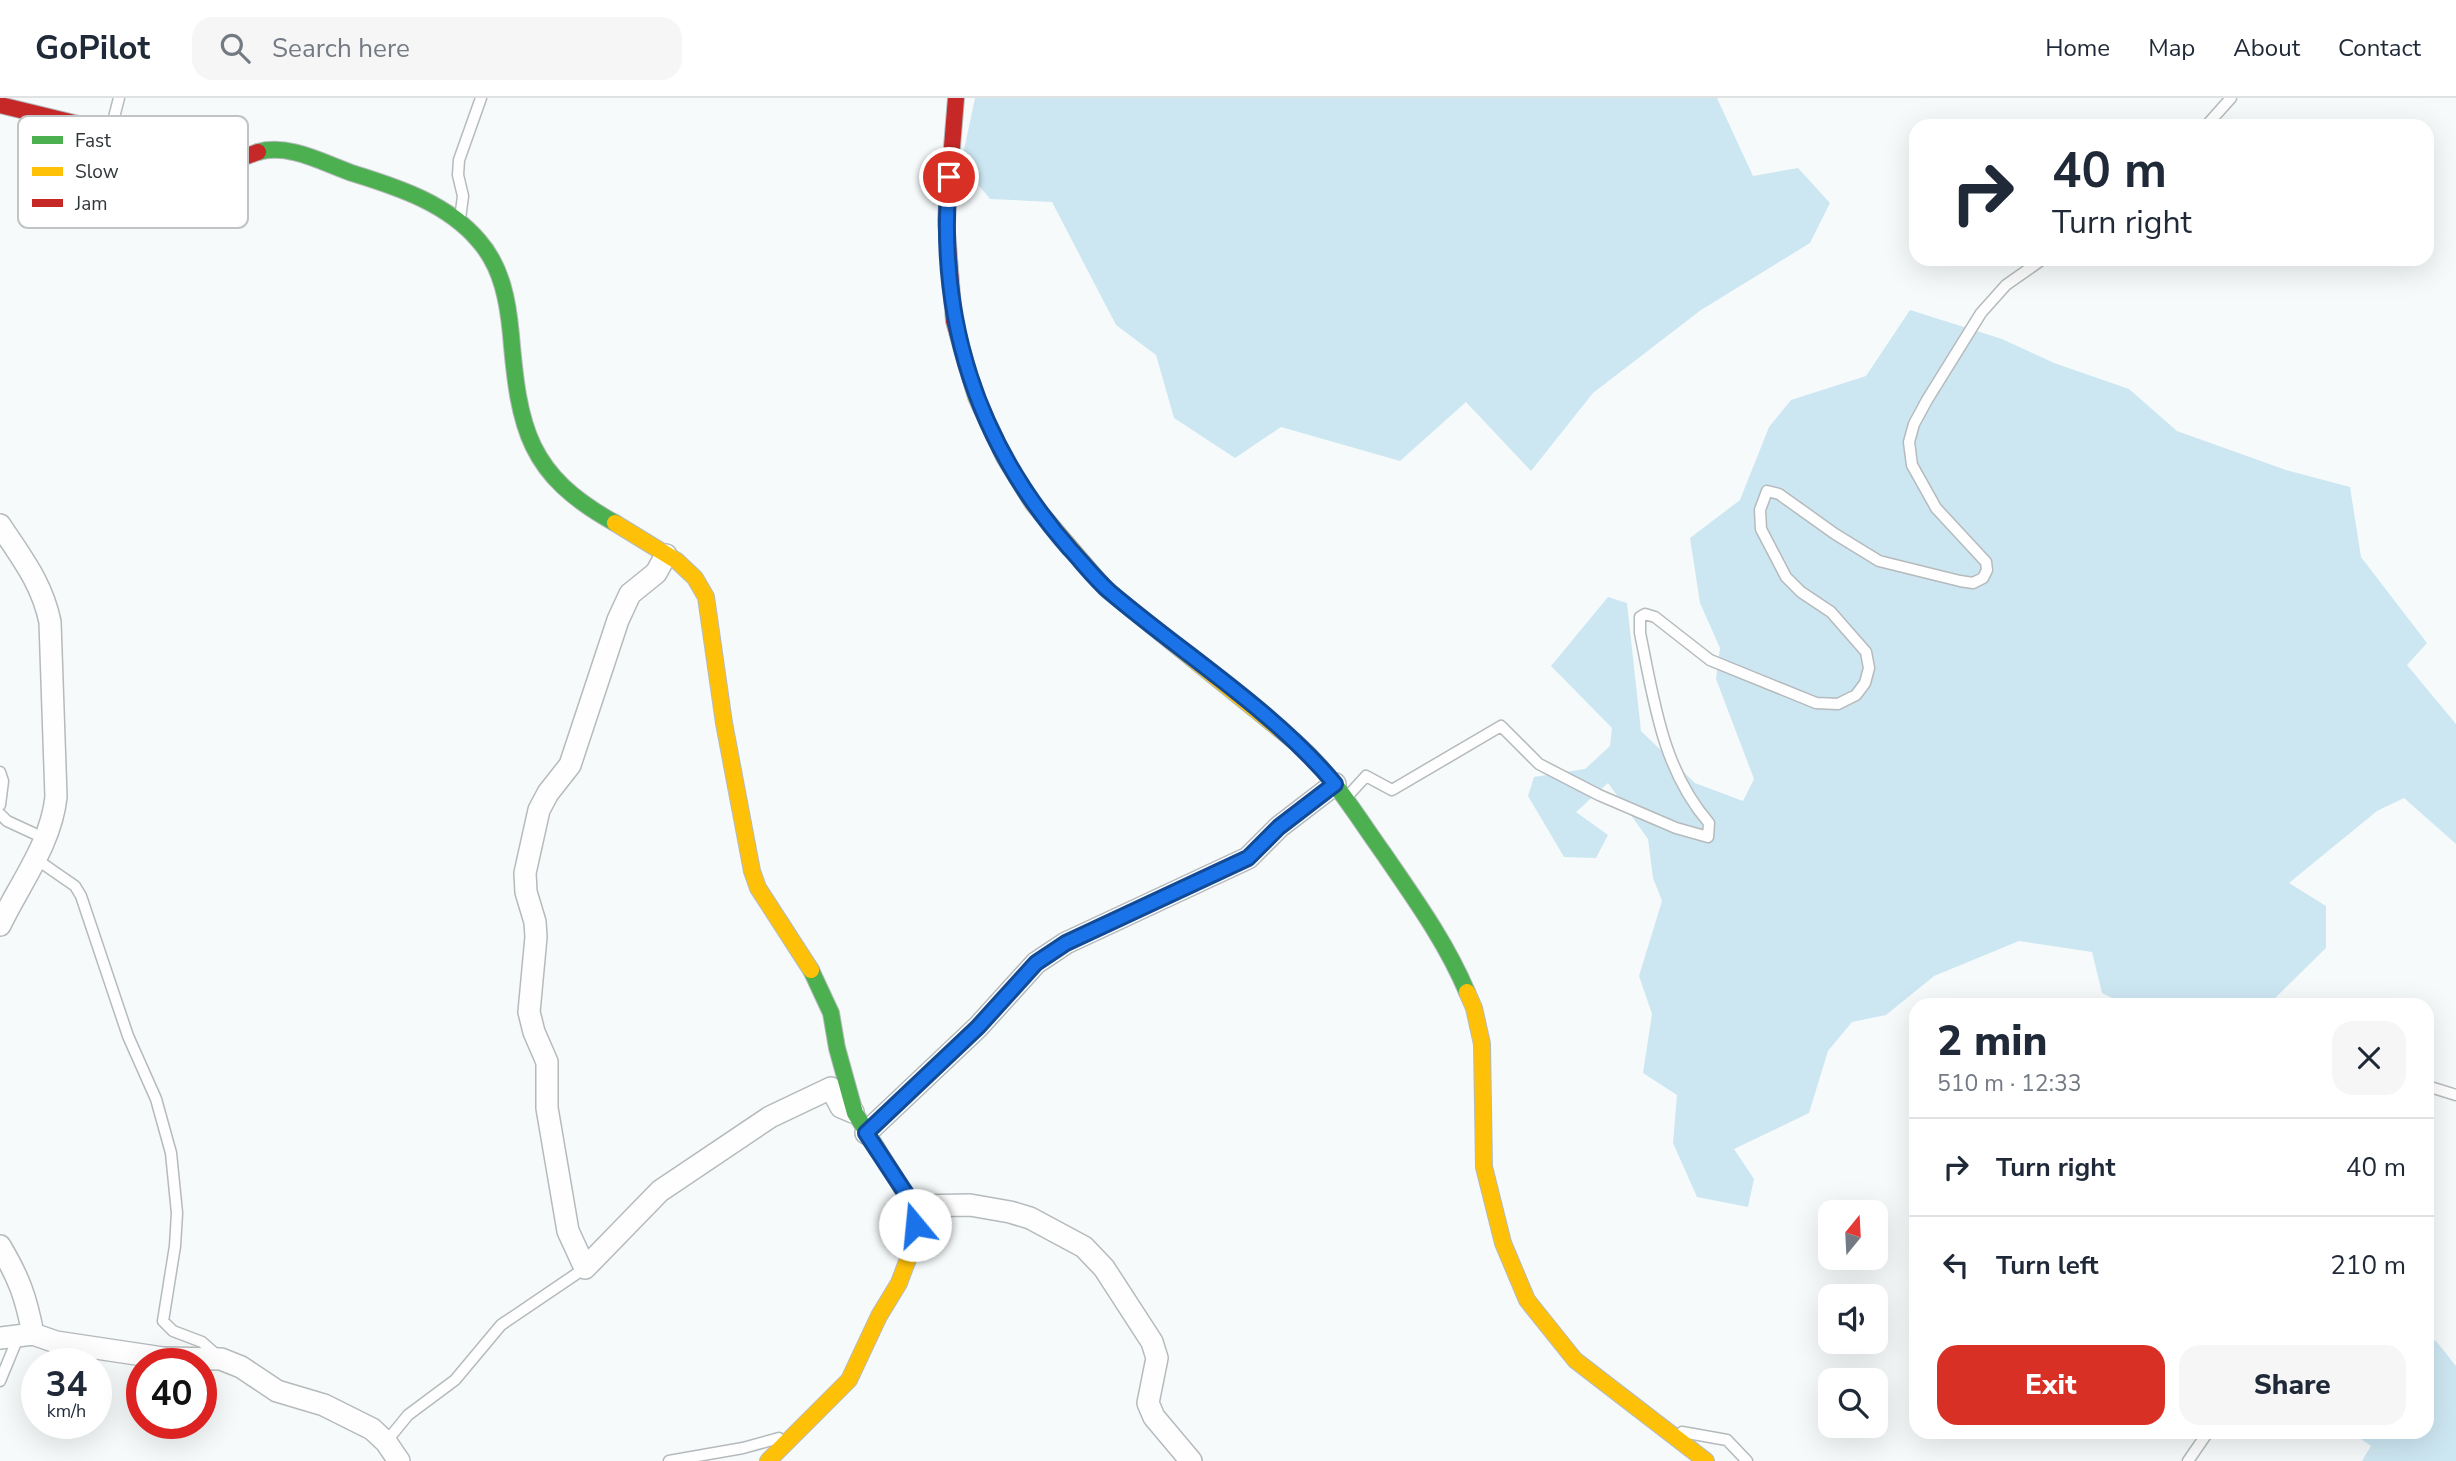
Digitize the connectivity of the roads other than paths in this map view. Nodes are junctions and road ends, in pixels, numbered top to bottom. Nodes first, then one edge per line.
1 (119, 98) edge
2 (481, 98) edge
3 (956, 98) edge
4 (2231, 98) edge
5 (0, 105) edge
6 (45, 116) edge
7 (114, 116) edge
8 (2212, 119) edge
9 (248, 156) edge
10 (459, 222) junction
11 (2033, 266) edge
12 (0, 525) edge
13 (666, 555) junction
14 (0, 772) edge
15 (1340, 791) junction
16 (0, 805) edge
17 (0, 814) edge
18 (46, 839) junction
19 (36, 859) junction
20 (0, 925) edge
21 (2434, 1088) edge
22 (2456, 1095) edge
23 (855, 1113) junction
24 (866, 1133) junction
25 (914, 1206) junction
26 (0, 1246) edge
27 (585, 1268) junction
28 (17, 1336) edge
29 (221, 1359) junction
30 (0, 1381) edge
31 (1665, 1429) junction
32 (798, 1432) junction
33 (2203, 1439) edge
34 (386, 1442) junction
35 (398, 1461) edge
36 (669, 1461) edge
37 (768, 1461) edge
38 (1191, 1461) edge
39 (1706, 1461) edge
40 (1747, 1461) edge
41 (2188, 1461) edge

1 - 7 lane
2 - 10 lane
3 - 15 street
4 - 8 lane
5 - 6 street
9 - 10 street
10 - 13 street
11 - 15 lane
12 - 18 street
13 - 23 street
13 - 27 street
14 - 16 lane
15 - 24 street
15 - 31 street
17 - 18 lane
18 - 19 street
19 - 20 street
19 - 29 lane
21 - 22 lane
23 - 24 street
23 - 27 street
24 - 25 street
25 - 32 street
25 - 38 street
26 - 28 street
27 - 34 lane
28 - 29 street
28 - 30 lane
29 - 34 street
31 - 39 street
31 - 40 lane
32 - 36 lane
32 - 37 street
33 - 41 lane
34 - 35 street

